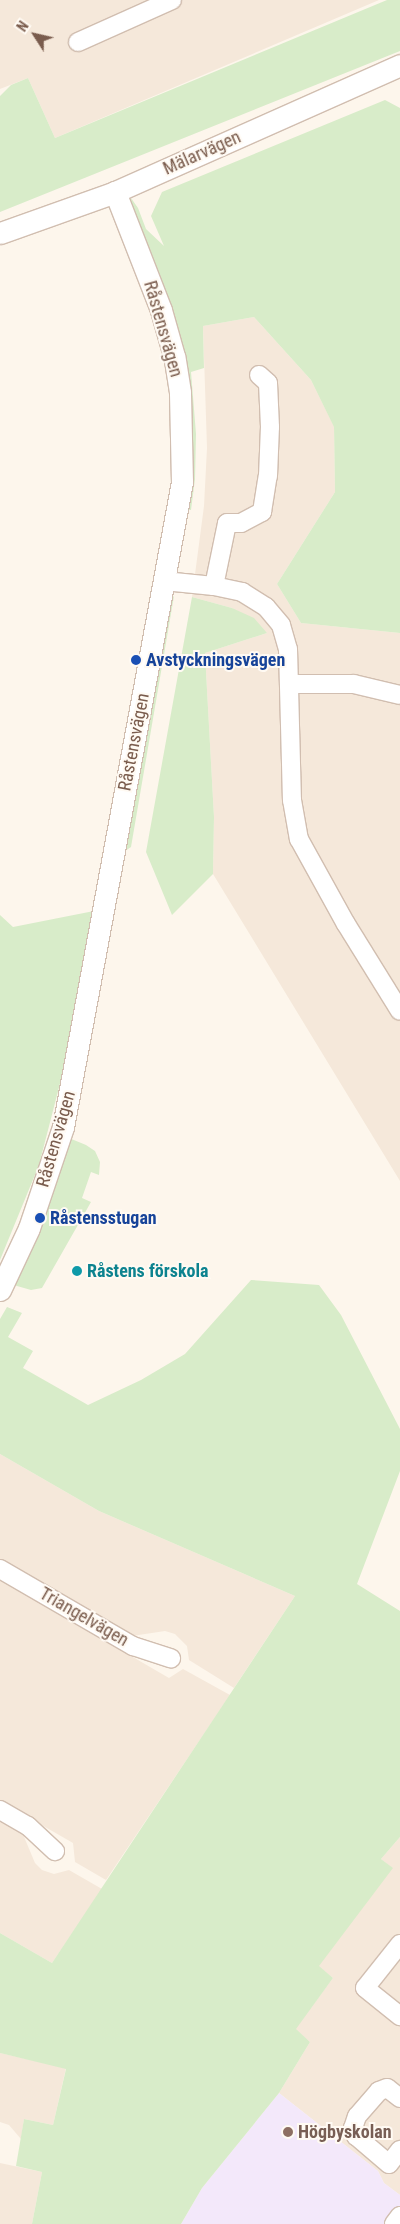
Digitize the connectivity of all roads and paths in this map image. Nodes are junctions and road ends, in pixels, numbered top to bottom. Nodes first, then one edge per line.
1 (172, 0) edge
2 (78, 42) dead end
3 (400, 65) edge
4 (115, 192) junction
5 (0, 233) edge
6 (259, 375) dead end
7 (164, 581) junction
8 (214, 586) junction
9 (290, 684) junction
10 (400, 694) edge
11 (400, 1011) edge
12 (0, 1290) edge
13 (0, 1569) edge
14 (171, 1658) dead end
15 (0, 1810) edge
16 (55, 1851) dead end
17 (400, 1944) edge
18 (400, 2016) edge
19 (400, 2098) edge
20 (400, 2150) edge
21 (400, 2216) edge
22 (394, 2224) edge

1 - 2 street
3 - 4 street, Mälarvägen
4 - 5 street, Mälarvägen
4 - 7 street, Råstensvägen
6 - 8 street
7 - 8 street
7 - 12 street, Råstensvägen
8 - 9 street
9 - 10 street
9 - 11 street
13 - 14 street, Triangelvägen
15 - 16 street
17 - 18 street
19 - 20 street
21 - 22 street

